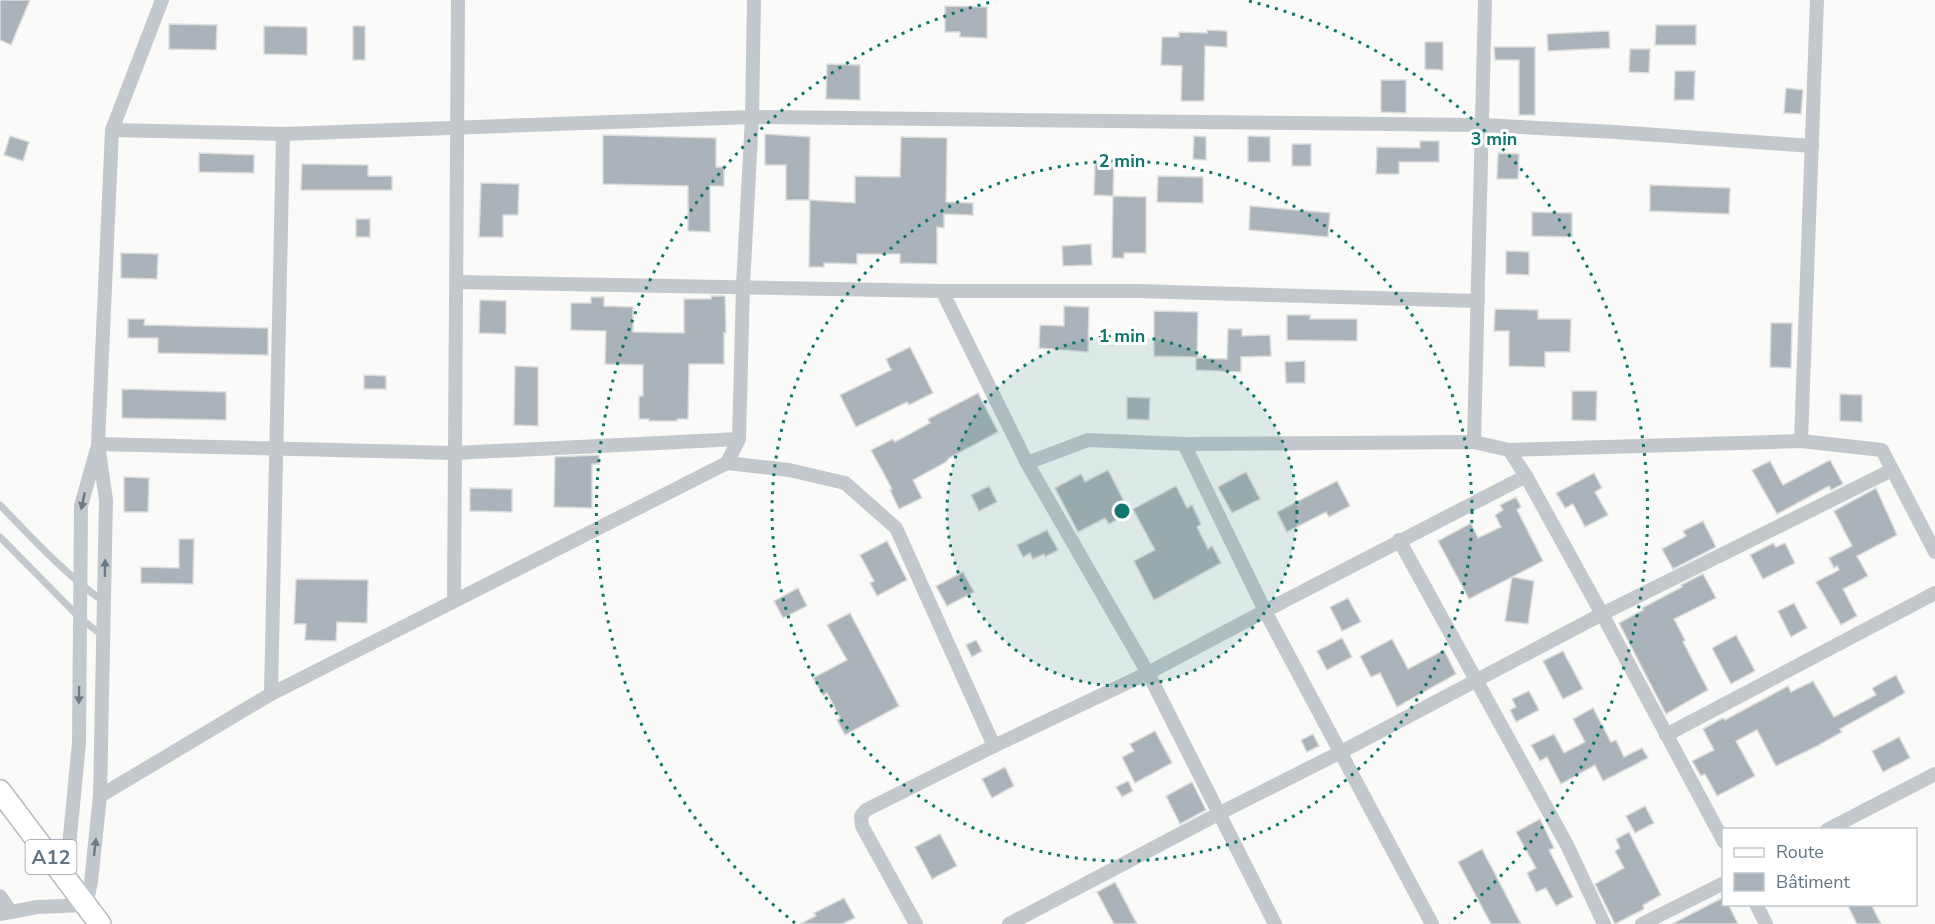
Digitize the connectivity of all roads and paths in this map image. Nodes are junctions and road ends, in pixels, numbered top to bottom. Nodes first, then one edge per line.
1 (162, 0) edge
2 (458, 0) edge
3 (754, 0) edge
4 (1485, 0) edge
5 (1817, 0) edge
6 (752, 117) junction
7 (1481, 125) junction
8 (458, 126) junction
9 (112, 130) junction
10 (283, 134) junction
11 (1812, 146) junction
12 (456, 282) junction
13 (743, 286) junction
14 (942, 291) junction
15 (1478, 301) junction
16 (739, 439) junction
17 (1801, 441) junction
18 (1474, 442) junction
19 (98, 444) junction
20 (1184, 444) junction
21 (277, 450) junction
22 (1509, 450) junction
23 (455, 453) junction
24 (727, 463) junction
25 (1027, 463) junction
26 (1892, 470) junction
27 (1526, 476) junction
28 (0, 505) edge
29 (0, 537) edge
30 (1399, 540) junction
31 (1935, 552) edge
32 (80, 585) junction
33 (1935, 593) edge
34 (454, 600) junction
35 (104, 602) junction
36 (1265, 610) junction
37 (1602, 614) junction
38 (80, 618) junction
39 (103, 636) junction
40 (1148, 674) junction
41 (1476, 681) junction
42 (271, 694) junction
43 (1666, 735) junction
44 (994, 746) junction
45 (1341, 752) junction
46 (1935, 774) edge
47 (0, 791) edge
48 (100, 796) junction
49 (1220, 813) junction
50 (1831, 828) edge
51 (1722, 838) edge
52 (66, 877) junction
53 (1722, 884) edge
54 (0, 896) edge
55 (86, 905) junction
56 (1757, 906) edge
57 (5, 912) edge
58 (100, 924) edge
59 (916, 924) edge
60 (1009, 924) edge
61 (1275, 924) edge
62 (1432, 924) edge
63 (1605, 924) edge
64 (1642, 924) edge
65 (1766, 924) edge

1 - 9 street
2 - 8 street
3 - 6 street
4 - 7 street
5 - 11 street
6 - 7 street
6 - 8 street
6 - 13 street
7 - 11 street
7 - 15 street
8 - 10 street
8 - 12 street
9 - 10 street
9 - 19 street
10 - 21 street
11 - 17 street
12 - 13 street
12 - 23 street
13 - 14 street
13 - 16 street
14 - 15 street
14 - 25 street
15 - 18 street
16 - 23 street
16 - 24 street
17 - 22 street
17 - 26 street
18 - 20 street
18 - 22 street
19 - 21 street
19 -> 32 street
35 -> 19 street
20 - 25 street
20 - 36 street
21 - 23 street
21 - 42 street
22 - 27 street
23 - 34 street
24 - 34 street
24 - 44 street
25 - 40 street
26 - 31 street
26 - 37 street
27 - 30 street
27 - 37 street
28 - 32 lane
29 - 38 lane
30 - 36 street
30 - 41 street
32 - 35 lane
32 - 38 street
33 - 43 street
34 - 42 street
35 - 39 street
36 - 40 street
36 - 45 street
37 - 41 street
37 - 43 street
38 - 39 lane
38 -> 52 street
39 - 48 street
40 - 44 street
40 - 49 street
41 - 45 street
41 - 63 street
42 - 48 street
43 - 51 street
44 - 59 street
45 - 49 street
45 - 62 street
46 - 50 street
47 - 52 main road, A12
55 -> 48 street
49 - 60 street
49 - 61 street
52 - 55 main road, A12
53 - 64 street
54 - 57 street
55 - 57 street
55 - 58 main road, A12
56 - 65 street

